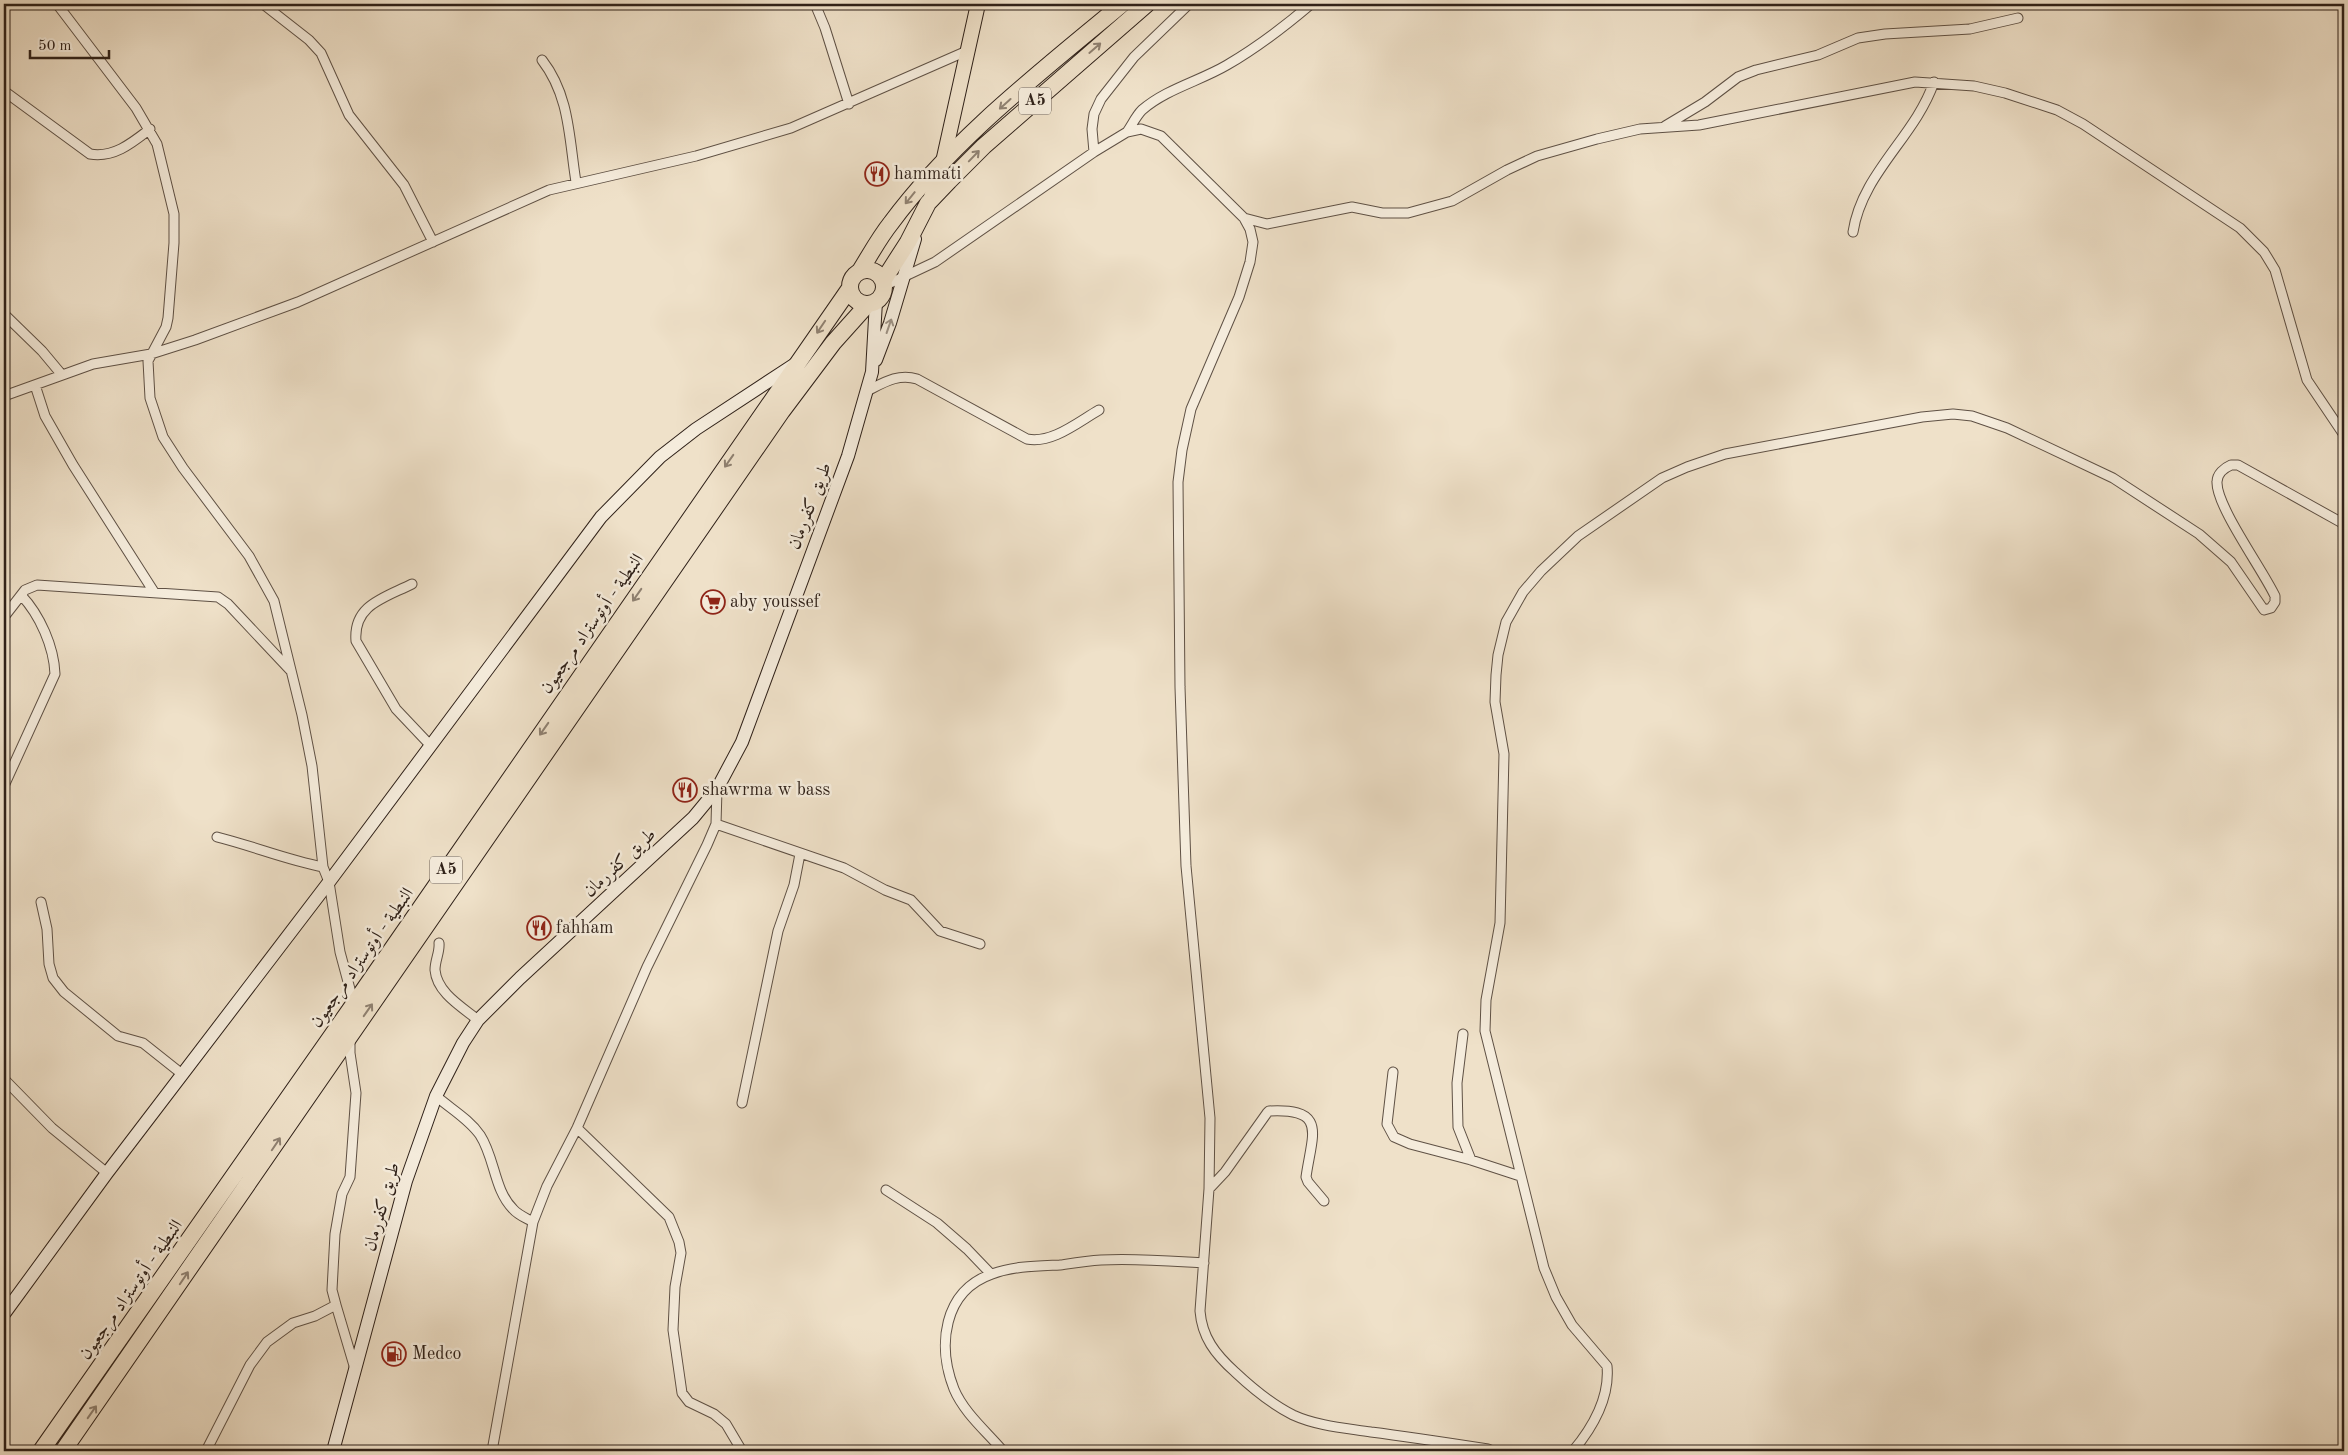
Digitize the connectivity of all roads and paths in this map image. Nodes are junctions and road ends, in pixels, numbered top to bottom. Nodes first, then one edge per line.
1 (57, 4) edge
2 (263, 4) edge
3 (815, 4) edge
4 (978, 4) edge
5 (1122, 4) edge
6 (1148, 4) edge
7 (1189, 4) edge
8 (1311, 4) edge
9 (2018, 18) dead end
10 (970, 50) junction
11 (542, 60) dead end
12 (1934, 82) junction
13 (4, 91) edge
14 (849, 104) junction
15 (1663, 127) junction
16 (150, 130) junction
17 (1127, 132) junction
18 (1094, 152) junction
19 (943, 162) junction
20 (576, 182) junction
21 (928, 203) junction
22 (1244, 218) junction
23 (920, 220) junction
24 (1853, 232) dead end
25 (433, 242) junction
26 (860, 271) junction
27 (902, 279) junction
28 (883, 283) junction
29 (850, 288) junction
30 (872, 303) junction
31 (4, 314) edge
32 (151, 354) junction
33 (798, 362) junction
34 (872, 372) junction
35 (62, 375) junction
36 (35, 385) junction
37 (867, 391) junction
38 (4, 396) edge
39 (1099, 410) dead end
40 (2344, 434) edge
41 (2344, 524) edge
42 (412, 584) dead end
43 (154, 592) junction
44 (21, 595) junction
45 (4, 617) edge
46 (292, 672) junction
47 (431, 746) junction
48 (4, 786) edge
49 (717, 789) junction
50 (716, 824) junction
51 (217, 837) dead end
52 (800, 854) junction
53 (324, 867) junction
54 (329, 882) junction
55 (41, 902) dead end
56 (439, 943) dead end
57 (980, 944) dead end
58 (354, 1004) junction
59 (478, 1020) junction
60 (350, 1034) junction
61 (1463, 1034) dead end
62 (1393, 1072) dead end
63 (182, 1074) junction
64 (6, 1081) dead end
65 (436, 1096) junction
66 (742, 1103) dead end
67 (577, 1128) junction
68 (1471, 1160) junction
69 (107, 1173) junction
70 (1520, 1176) junction
71 (1209, 1189) junction
72 (886, 1190) dead end
73 (1324, 1201) dead end
74 (533, 1222) junction
75 (1204, 1263) junction
76 (991, 1274) junction
77 (336, 1305) junction
78 (4, 1314) edge
79 (356, 1370) junction
80 (1466, 1448) edge
81 (41, 1451) edge
82 (63, 1451) edge
83 (206, 1451) edge
84 (333, 1451) edge
85 (492, 1451) edge
86 (742, 1451) edge
87 (1003, 1451) edge
88 (1493, 1451) edge
89 (1573, 1451) edge

1 - 16 street
2 - 25 street
3 - 14 street
4 - 10 main road
5 -> 19 highway, A5
21 -> 6 highway, A5
7 - 18 street
8 - 17 street
9 - 15 street
10 - 14 street
10 - 19 main road
11 - 20 street
12 - 15 street
12 - 24 street
12 - 40 street
13 - 16 street
14 - 20 street
15 - 22 street
16 - 32 street
17 - 18 street
17 - 22 street
18 - 27 street
19 - 21 main road
19 -> 26 highway, A5
20 - 25 street
21 - 23 highway, A5
22 - 71 street
23 - 27 main road
23 - 28 highway, A5
25 - 32 street
26 - 28 highway
26 - 29 highway, A5
27 - 28 street
34 -> 27 main road
28 - 30 highway, A5
29 - 30 highway
29 -> 33 highway, النبطية - أوتوستراد مرجعيون / A5
30 - 34 main road, طريق كفررمان
60 -> 30 highway, النبطية - أوتوستراد مرجعيون / A5
31 - 35 street
32 - 35 street
32 - 46 street
33 - 47 main road
33 -> 58 highway, النبطية - أوتوستراد مرجعيون / A5
34 - 37 main road, طريق كفررمان
35 - 36 street
36 - 38 street
36 - 43 street
37 - 39 street
37 - 49 main road, طريق كفررمان
41 - 70 street
42 - 47 street
43 - 44 street
43 - 46 street
44 - 45 street
44 - 48 street
46 - 53 street
47 - 54 main road
49 - 50 street
49 - 59 main road, طريق كفررمان
50 - 52 street
50 - 67 street
51 - 53 street
52 - 57 street
52 - 66 street
53 - 54 street
54 - 58 street
54 - 63 main road
55 - 63 street
56 - 59 street
58 - 81 highway, النبطية - أوتوستراد مرجعيون / A5
59 - 65 main road, طريق كفررمان
60 - 77 street
82 -> 60 highway, النبطية - أوتوستراد مرجعيون / A5
61 - 68 street
62 - 68 street
63 - 69 main road
64 - 69 street
65 - 74 street
65 - 79 main road, طريق كفررمان
67 - 74 street
67 - 86 street
68 - 70 street
69 - 78 main road
70 - 89 street
71 - 73 street
71 - 75 street
72 - 76 street
74 - 85 street
75 - 76 street
75 - 80 street
76 - 87 street
77 - 79 street
77 - 83 street
79 - 84 main road, طريق كفررمان
80 - 88 street

